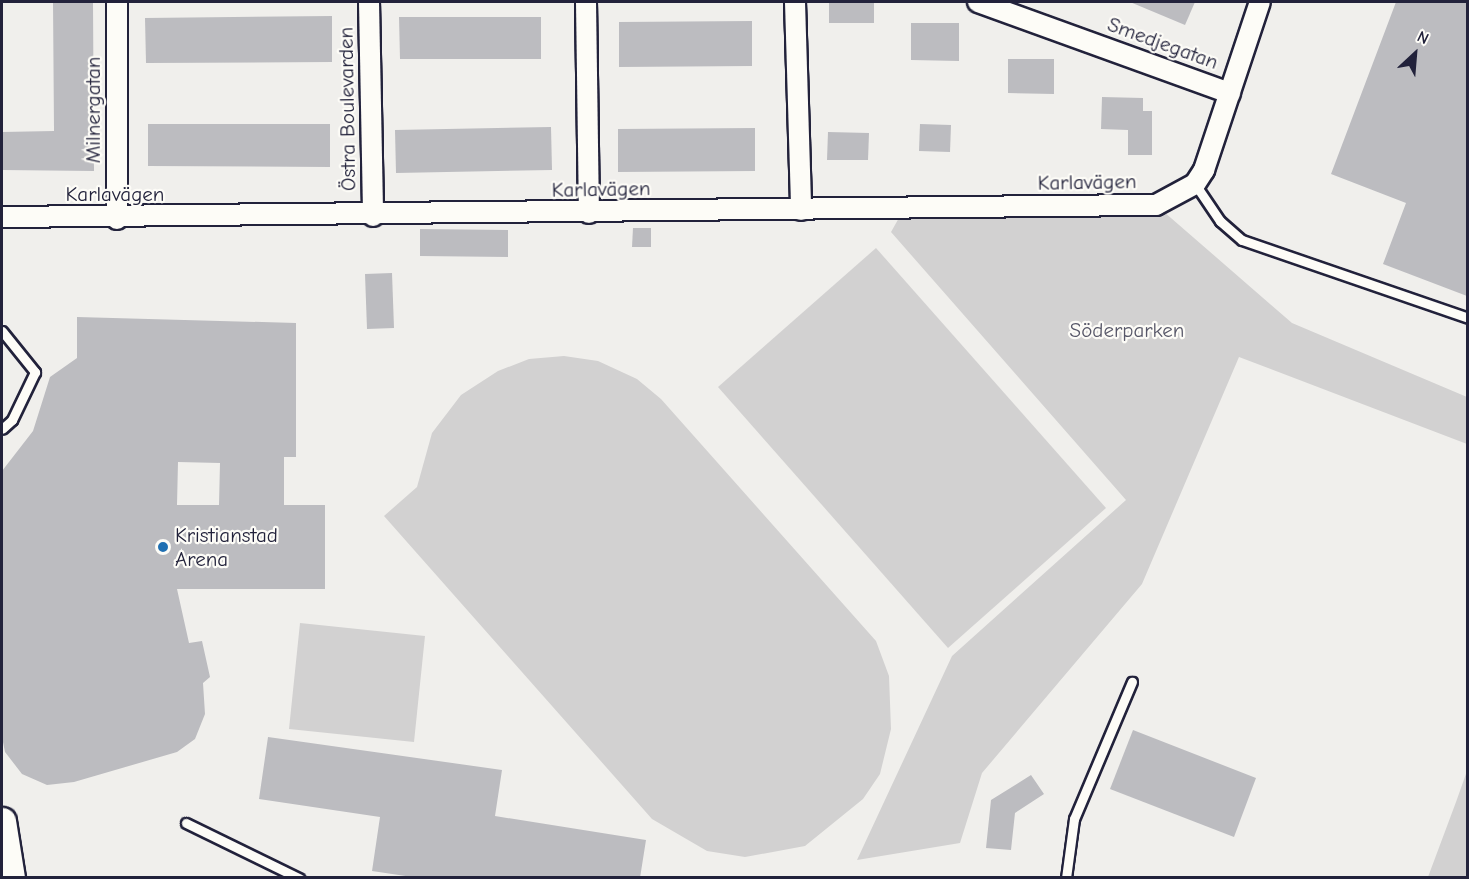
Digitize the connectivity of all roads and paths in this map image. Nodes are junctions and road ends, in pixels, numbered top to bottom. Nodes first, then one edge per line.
1 (117, 2) edge
2 (369, 2) edge
3 (586, 2) edge
4 (795, 2) edge
5 (978, 2) edge
6 (1260, 2) edge
7 (1230, 93) junction
8 (1196, 184) junction
9 (801, 210) junction
10 (589, 213) junction
11 (373, 216) junction
12 (2, 218) edge
13 (117, 219) junction
14 (1467, 318) edge
15 (2, 331) edge
16 (2, 429) edge
17 (1132, 682) dead end
18 (2, 821) edge
19 (186, 823) dead end
20 (11, 878) edge
21 (299, 878) edge
22 (1066, 878) edge

1 - 13 street, Milnergatan
2 - 11 street, Östra Boulevarden
3 - 10 street
4 - 9 street
5 - 7 street, Smedjegatan
6 - 7 street
7 - 8 street
8 - 9 street, Karlavägen
8 - 14 lane
9 - 10 street, Karlavägen
10 - 11 street, Karlavägen
11 - 13 street, Karlavägen
12 - 13 street, Karlavägen
15 - 16 lane
17 - 22 lane
18 - 20 street
19 - 21 lane

